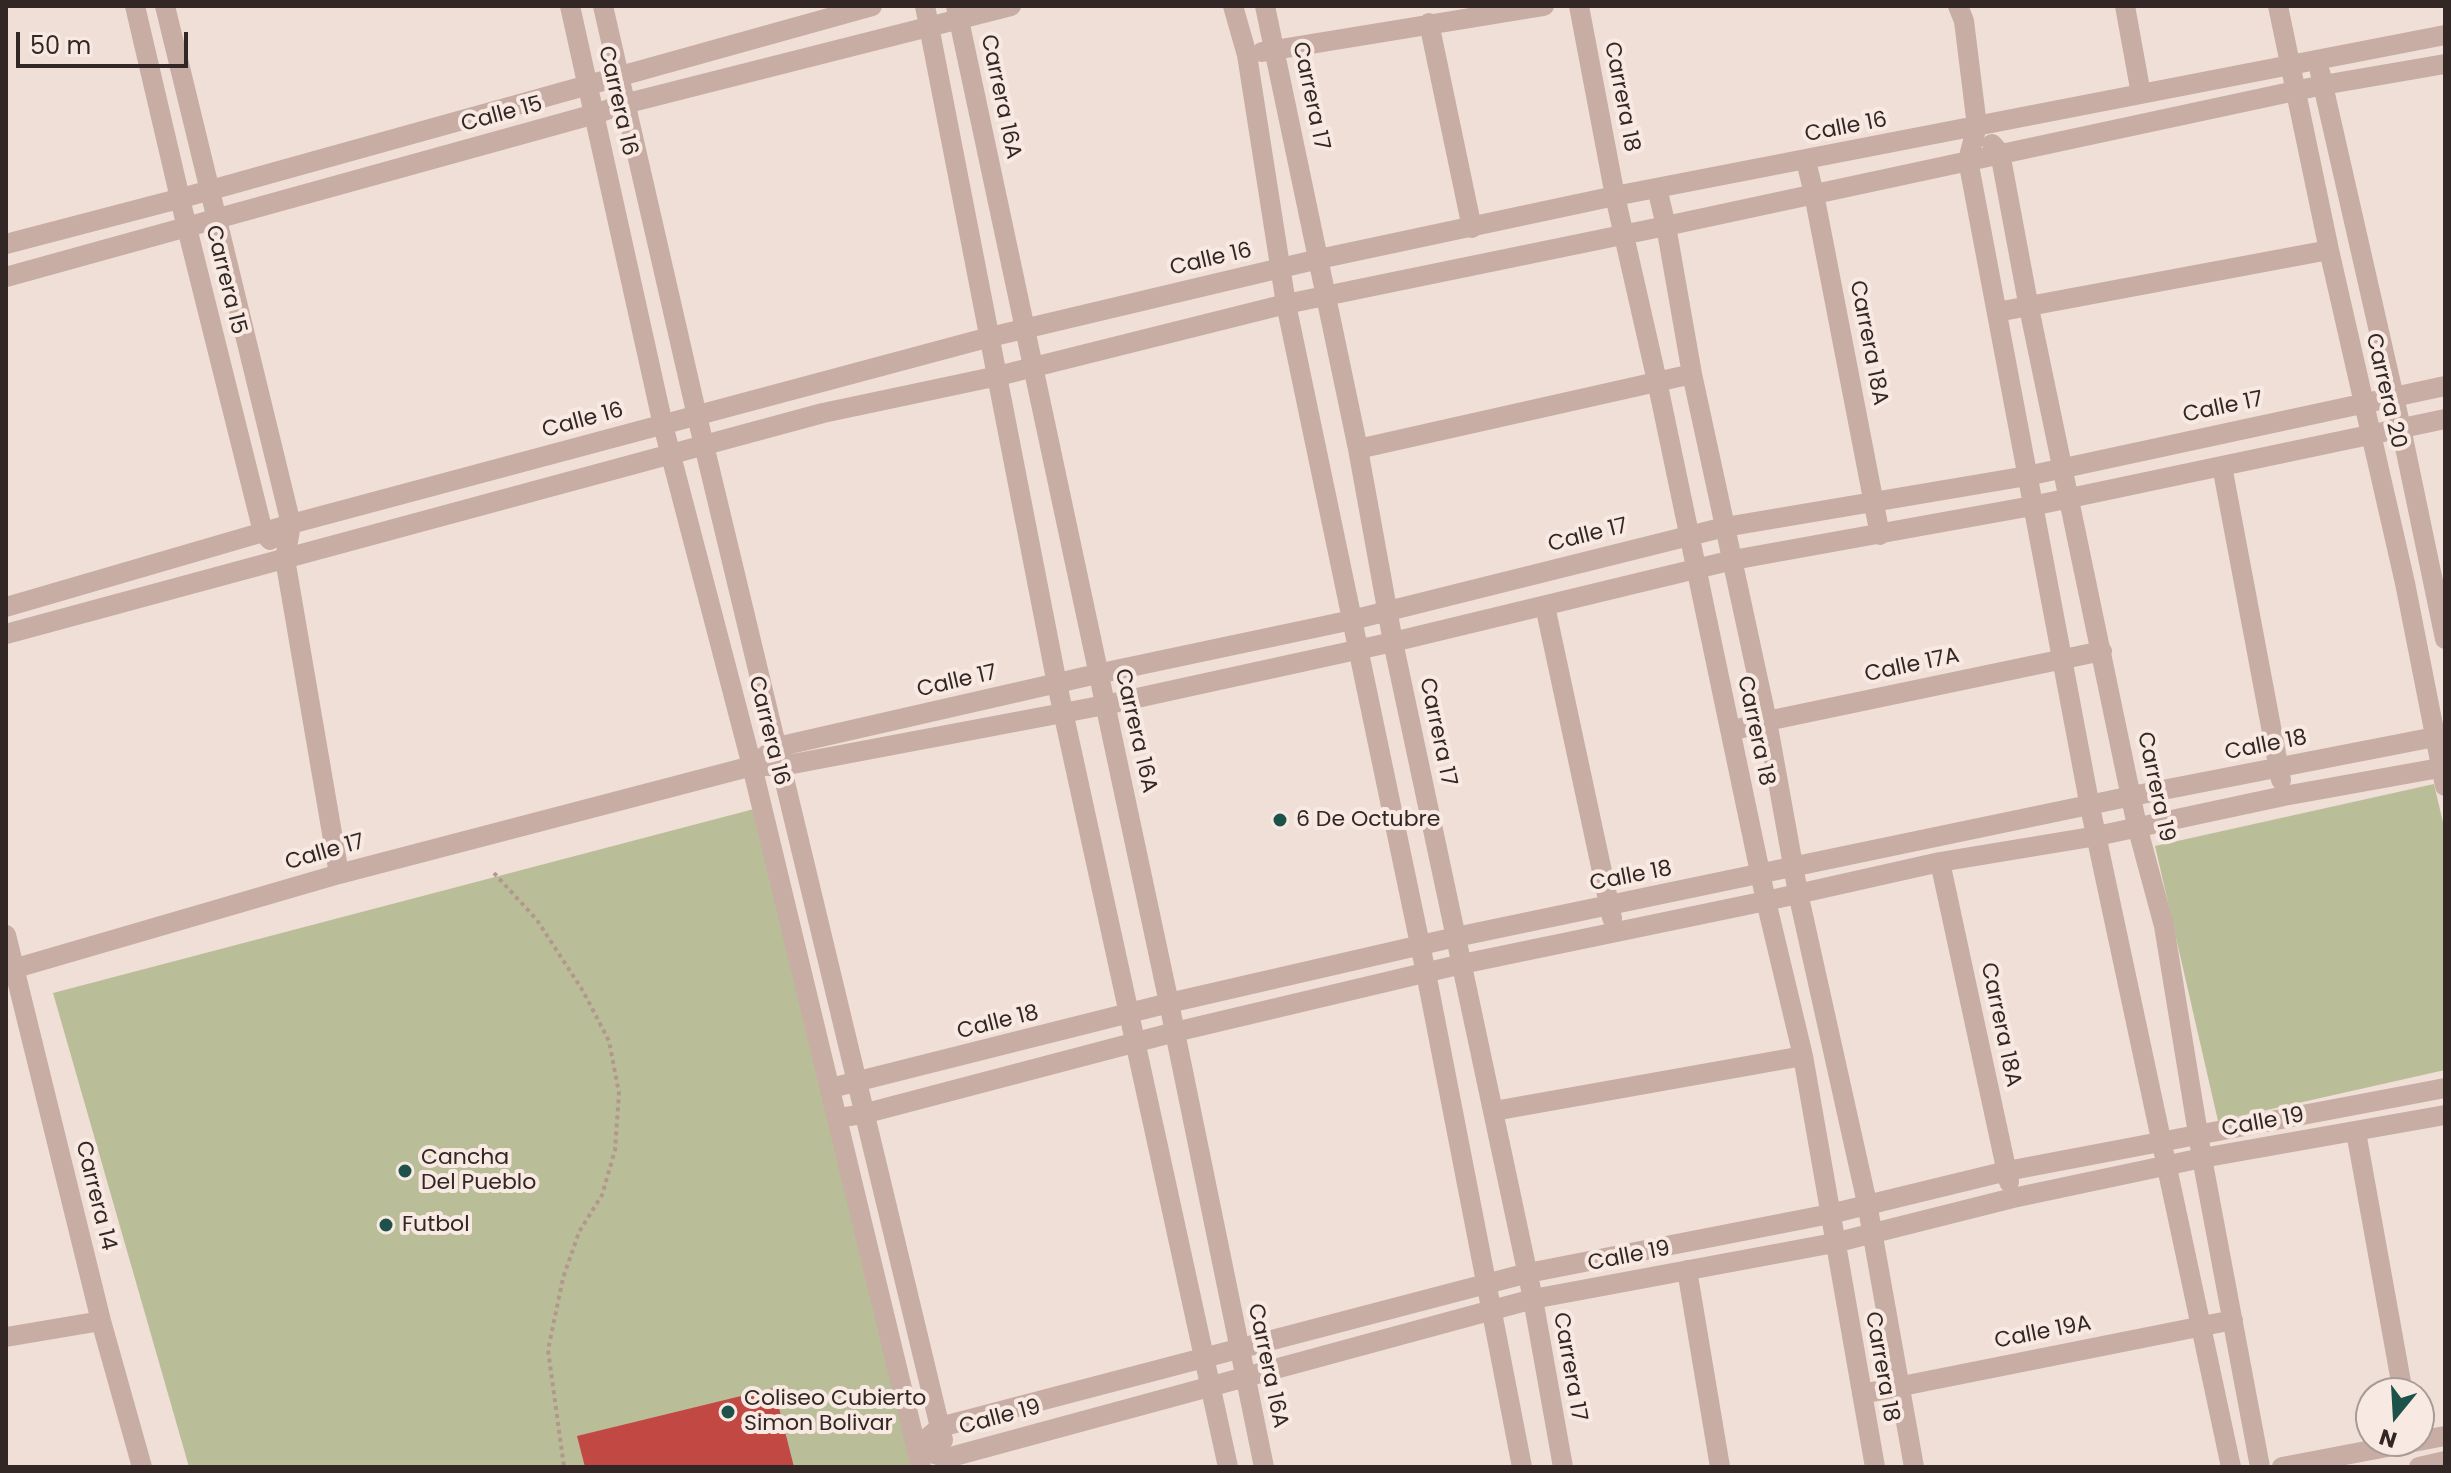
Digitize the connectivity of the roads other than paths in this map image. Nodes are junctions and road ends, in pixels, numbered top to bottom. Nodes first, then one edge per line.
1 (135, 6) edge
2 (165, 6) edge
3 (570, 6) edge
4 (603, 6) edge
5 (872, 6) edge
6 (925, 6) edge
7 (1011, 6) edge
8 (1233, 6) edge
9 (1265, 6) edge
10 (1544, 6) edge
11 (1579, 6) edge
12 (1958, 6) edge
13 (2125, 6) edge
14 (2278, 6) edge
15 (958, 13) edge
16 (1429, 23) junction
17 (930, 28) junction
18 (2445, 35) edge
19 (1276, 50) junction
20 (1247, 55) junction
21 (2317, 59) junction
22 (2290, 64) junction
23 (2445, 64) edge
24 (618, 75) junction
25 (588, 85) junction
26 (2323, 85) junction
27 (2296, 92) junction
28 (2141, 94) junction
29 (624, 104) junction
30 (595, 114) junction
31 (1977, 126) junction
32 (2000, 153) junction
33 (1968, 160) junction
34 (1806, 161) junction
35 (1657, 188) junction
36 (209, 189) junction
37 (1814, 194) junction
38 (1615, 196) junction
39 (182, 198) junction
40 (216, 219) junction
41 (1666, 226) junction
42 (187, 228) junction
43 (1472, 228) junction
44 (1625, 234) junction
45 (6, 244) edge
46 (2329, 250) junction
47 (1319, 259) junction
48 (1279, 269) junction
49 (6, 277) edge
50 (1326, 295) junction
51 (1286, 304) junction
52 (2029, 308) junction
53 (1997, 312) junction
54 (1026, 329) junction
55 (990, 337) junction
56 (1033, 366) junction
57 (1692, 374) junction
58 (998, 376) junction
59 (1657, 381) junction
60 (2445, 386) edge
61 (2393, 395) junction
62 (2363, 402) junction
63 (697, 416) junction
64 (2445, 419) edge
65 (663, 425) junction
66 (2401, 428) junction
67 (2370, 434) junction
68 (704, 445) junction
69 (1358, 449) junction
70 (672, 455) junction
71 (2222, 466) junction
72 (2063, 468) junction
73 (2027, 476) junction
74 (2069, 497) junction
75 (1875, 503) junction
76 (2032, 506) junction
77 (291, 524) junction
78 (1725, 527) junction
79 (263, 532) junction
80 (1880, 535) junction
81 (1689, 536) junction
82 (285, 559) junction
83 (1733, 560) junction
84 (1696, 569) junction
85 (2439, 577) edge
86 (2405, 583) junction
87 (1545, 606) junction
88 (6, 607) edge
89 (1388, 609) junction
90 (1352, 620) junction
91 (6, 634) edge
92 (2445, 639) edge
93 (1393, 642) junction
94 (1359, 648) junction
95 (2102, 651) junction
96 (2063, 659) junction
97 (1097, 674) junction
98 (1057, 684) junction
99 (1105, 705) junction
100 (1063, 714) junction
101 (1767, 721) junction
102 (1731, 731) junction
103 (2440, 736) edge
104 (779, 757) junction
105 (752, 766) junction
106 (2279, 767) junction
107 (2444, 773) edge
108 (2132, 796) junction
109 (2284, 796) junction
110 (2090, 807) junction
111 (2137, 826) junction
112 (2097, 836) junction
113 (1940, 862) junction
114 (1793, 869) junction
115 (339, 874) junction
116 (1761, 876) junction
117 (1798, 893) junction
118 (1766, 901) junction
119 (1610, 905) junction
120 (1615, 931) junction
121 (6, 935) edge
122 (1456, 937) junction
123 (1421, 947) junction
124 (1462, 964) junction
125 (11, 970) edge
126 (1426, 973) junction
127 (1169, 1003) junction
128 (1128, 1014) junction
129 (1175, 1032) junction
130 (1135, 1044) junction
131 (1803, 1056) junction
132 (856, 1084) junction
133 (831, 1088) junction
134 (2445, 1088) edge
135 (1494, 1111) junction
136 (863, 1114) junction
137 (2445, 1115) edge
138 (839, 1118) junction
139 (2356, 1132) junction
140 (2198, 1135) junction
141 (2160, 1143) junction
142 (2202, 1158) junction
143 (2165, 1166) junction
144 (2007, 1171) junction
145 (2013, 1198) junction
146 (1867, 1203) junction
147 (1830, 1214) junction
148 (1873, 1232) junction
149 (1834, 1243) junction
150 (1687, 1270) junction
151 (1528, 1273) junction
152 (1487, 1283) junction
153 (1533, 1299) junction
154 (1492, 1311) junction
155 (2233, 1320) junction
156 (101, 1321) junction
157 (2200, 1327) junction
158 (6, 1337) edge
159 (1239, 1349) junction
160 (1204, 1359) junction
161 (1245, 1377) junction
162 (2400, 1377) edge
163 (1900, 1384) junction
164 (1209, 1385) junction
165 (1862, 1394) junction
166 (940, 1427) junction
167 (2355, 1453) edge
168 (919, 1458) edge
169 (2445, 1461) edge
170 (948, 1462) edge
171 (142, 1467) edge
172 (1228, 1467) edge
173 (1264, 1467) edge
174 (1522, 1467) edge
175 (1563, 1467) edge
176 (1720, 1467) edge
177 (1875, 1467) edge
178 (1914, 1467) edge
179 (2231, 1467) edge
180 (2260, 1467) edge
181 (2282, 1467) edge
182 (2419, 1467) edge

1 - 39 street, Carrera 15
2 - 36 street, Carrera 15
3 - 25 street, Carrera 16
4 - 24 street, Carrera 16
5 - 24 street, Calle 15
6 - 17 street
7 - 15 street, Calle 15
8 - 20 street
9 - 19 street, Carrera 17
10 - 16 street
11 - 38 street, Carrera 18
12 - 31 street
13 - 28 street
14 - 22 street, Carrera 20
15 - 17 street, Calle 15
15 - 54 street, Carrera 16A
16 - 19 street
16 - 43 street
17 - 29 street, Calle 15
17 - 55 street
18 - 21 street, Calle 16
19 - 20 street
19 - 47 street, Carrera 17
20 - 48 street
21 - 22 street, Calle 16
21 - 26 street, Carrera 20
22 - 27 street, Carrera 20
22 - 28 street, Calle 16
23 - 26 street
24 - 25 street, Calle 15
24 - 29 street, Carrera 16
25 - 30 street, Carrera 16
25 - 36 street, Calle 15
26 - 27 street
26 - 61 street, Carrera 20
27 - 32 street
27 - 46 street, Carrera 20
28 - 31 street, Calle 16
29 - 30 street, Calle 15
29 - 63 street, Carrera 16
30 - 40 street, Calle 15
30 - 65 street, Carrera 16
31 - 32 street, Carrera 19
31 - 33 street
31 - 34 street, Calle 16
32 - 33 street
32 - 52 street, Carrera 19
33 - 37 street
33 - 53 street
34 - 35 street, Calle 16
34 - 37 street, Carrera 18A
35 - 38 street, Calle 16
35 - 41 street, Carrera 18
36 - 39 street, Calle 15
36 - 40 street, Carrera 15
37 - 41 street
37 - 75 street, Carrera 18A
38 - 43 street, Calle 16
38 - 44 street, Carrera 18
39 - 42 street, Carrera 15
39 - 45 street, Calle 15
40 - 42 street, Calle 15
40 - 77 street, Carrera 15
41 - 44 street
41 - 57 street, Carrera 18
42 - 49 street, Calle 15
42 - 79 street, Carrera 15
43 - 47 street, Calle 16
44 - 50 street
44 - 59 street, Carrera 18
46 - 52 street
46 - 62 street, Carrera 20
47 - 48 street, Calle 16
47 - 50 street, Carrera 17
48 - 51 street
48 - 54 street, Calle 16
50 - 51 street
50 - 69 street, Carrera 17
51 - 56 street
51 - 90 street
52 - 53 street
52 - 72 street, Carrera 19
53 - 73 street
54 - 55 street, Calle 16
54 - 56 street, Carrera 16A
55 - 58 street
55 - 63 street, Calle 16
56 - 58 street
56 - 97 street, Carrera 16A
57 - 59 street
57 - 78 street, Carrera 18
58 - 68 street
58 - 98 street
59 - 69 street
59 - 81 street, Carrera 18
60 - 61 street, Calle 17
61 - 62 street, Calle 17
61 - 66 street, Carrera 20
62 - 67 street, Carrera 20
62 - 72 street, Calle 17
63 - 65 street, Calle 16
63 - 68 street, Carrera 16
64 - 66 street, Calle 17
65 - 70 street, Carrera 16
65 - 77 street, Calle 16
66 - 67 street, Calle 17
66 - 85 street, Carrera 20
67 - 71 street, Calle 17
67 - 86 street, Carrera 20
68 - 70 street
68 - 104 street, Carrera 16
69 - 89 street, Carrera 17
70 - 82 street
70 - 105 street, Carrera 16
71 - 74 street, Calle 17
71 - 106 street
72 - 73 street, Calle 17
72 - 74 street, Carrera 19
73 - 75 street, Calle 17
73 - 76 street
74 - 76 street, Calle 17
74 - 95 street, Carrera 19
75 - 78 street, Calle 17
75 - 80 street, Carrera 18A
76 - 80 street, Calle 17
76 - 96 street
77 - 79 street, Calle 16
77 - 82 street, Carrera 15
78 - 81 street, Calle 17
78 - 83 street, Carrera 18
79 - 82 street, Carrera 15
79 - 88 street, Calle 16
80 - 83 street, Calle 17
81 - 84 street, Carrera 18
81 - 89 street, Calle 17
82 - 91 street
82 - 115 street, Carrera 15
83 - 84 street, Calle 17
83 - 101 street, Carrera 18
84 - 87 street, Calle 17
84 - 102 street, Carrera 18
85 - 86 street
85 - 92 street, Carrera 20
86 - 103 street, Carrera 20
87 - 93 street, Calle 17
87 - 119 street
89 - 90 street, Calle 17
89 - 93 street, Carrera 17
90 - 94 street
90 - 97 street, Calle 17
93 - 94 street, Calle 17
93 - 122 street, Carrera 17
94 - 99 street, Calle 17
94 - 123 street
95 - 96 street, Calle 17A
95 - 108 street, Carrera 19
96 - 101 street, Calle 17A
96 - 110 street
97 - 98 street, Calle 17
97 - 99 street, Carrera 16A
98 - 100 street
98 - 104 street, Calle 17
99 - 100 street, Calle 17
99 - 127 street, Carrera 16A
100 - 104 street, Calle 17
100 - 128 street
101 - 102 street, Calle 17A
101 - 114 street, Carrera 18
102 - 116 street, Carrera 18
103 - 106 street, Calle 18
103 - 107 street, Carrera 20
104 - 105 street, Calle 17
104 - 132 street, Carrera 16
105 - 115 street, Calle 17
105 - 133 street, Carrera 16
106 - 108 street, Calle 18
106 - 109 street
107 - 109 street
108 - 110 street, Calle 18
108 - 111 street, Carrera 19
109 - 111 street
110 - 112 street
110 - 114 street, Calle 18
111 - 112 street
111 - 140 street, Carrera 19
112 - 113 street
112 - 141 street
113 - 117 street
113 - 144 street, Carrera 18A
114 - 116 street, Calle 18
114 - 117 street, Carrera 18
115 - 125 street, Calle 17
116 - 118 street, Carrera 18
116 - 119 street, Calle 18
117 - 118 street
117 - 146 street, Carrera 18
118 - 120 street
118 - 131 street, Carrera 18
119 - 120 street
119 - 122 street, Calle 18
120 - 124 street
121 - 125 street, Carrera 14
122 - 123 street, Calle 18
122 - 124 street, Carrera 17
123 - 126 street
123 - 127 street, Calle 18
124 - 126 street
124 - 135 street, Carrera 17
125 - 156 street, Carrera 14
126 - 129 street
126 - 152 street
127 - 128 street, Calle 18
127 - 129 street, Carrera 16A
128 - 130 street
128 - 132 street, Calle 18
129 - 130 street
129 - 159 street, Carrera 16A
130 - 136 street
130 - 160 street
131 - 135 street
131 - 147 street, Carrera 18
132 - 133 street, Calle 18
132 - 136 street, Carrera 16
133 - 138 street, Carrera 16
134 - 140 street, Calle 19
135 - 151 street, Carrera 17
136 - 138 street
136 - 166 street, Carrera 16
137 - 139 street, Calle 19
138 - 168 street, Carrera 16
139 - 142 street, Calle 19
139 - 162 street
140 - 141 street, Calle 19
140 - 142 street, Carrera 19
141 - 143 street
141 - 144 street, Calle 19
142 - 143 street, Calle 19
142 - 155 street, Carrera 19
143 - 145 street, Calle 19
143 - 157 street
144 - 145 street, Carrera 18A
144 - 146 street, Calle 19
145 - 148 street, Calle 19
146 - 147 street, Calle 19
146 - 148 street, Carrera 18
147 - 149 street, Carrera 18
147 - 151 street, Calle 19
148 - 149 street, Calle 19
148 - 163 street, Carrera 18
149 - 150 street, Calle 19
149 - 165 street, Carrera 18
150 - 153 street, Calle 19
150 - 176 street
151 - 152 street, Calle 19
151 - 153 street, Carrera 17
152 - 154 street
152 - 159 street, Calle 19
153 - 154 street, Calle 19
153 - 175 street, Carrera 17
154 - 161 street, Calle 19
154 - 174 street
155 - 157 street, Calle 19A
155 - 180 street, Carrera 19
156 - 158 street
156 - 171 street, Carrera 14
157 - 163 street, Calle 19A
157 - 179 street
159 - 160 street, Calle 19
159 - 161 street, Carrera 16A
160 - 164 street
160 - 166 street, Calle 19
161 - 164 street, Calle 19
161 - 173 street, Carrera 16A
163 - 165 street, Calle 19A
163 - 178 street, Carrera 18
164 - 170 street, Calle 19
164 - 172 street
165 - 177 street, Carrera 18
166 - 168 street, Calle 19
166 - 170 street, Carrera 16
167 - 181 street
168 - 170 street, Calle 19
169 - 182 street

